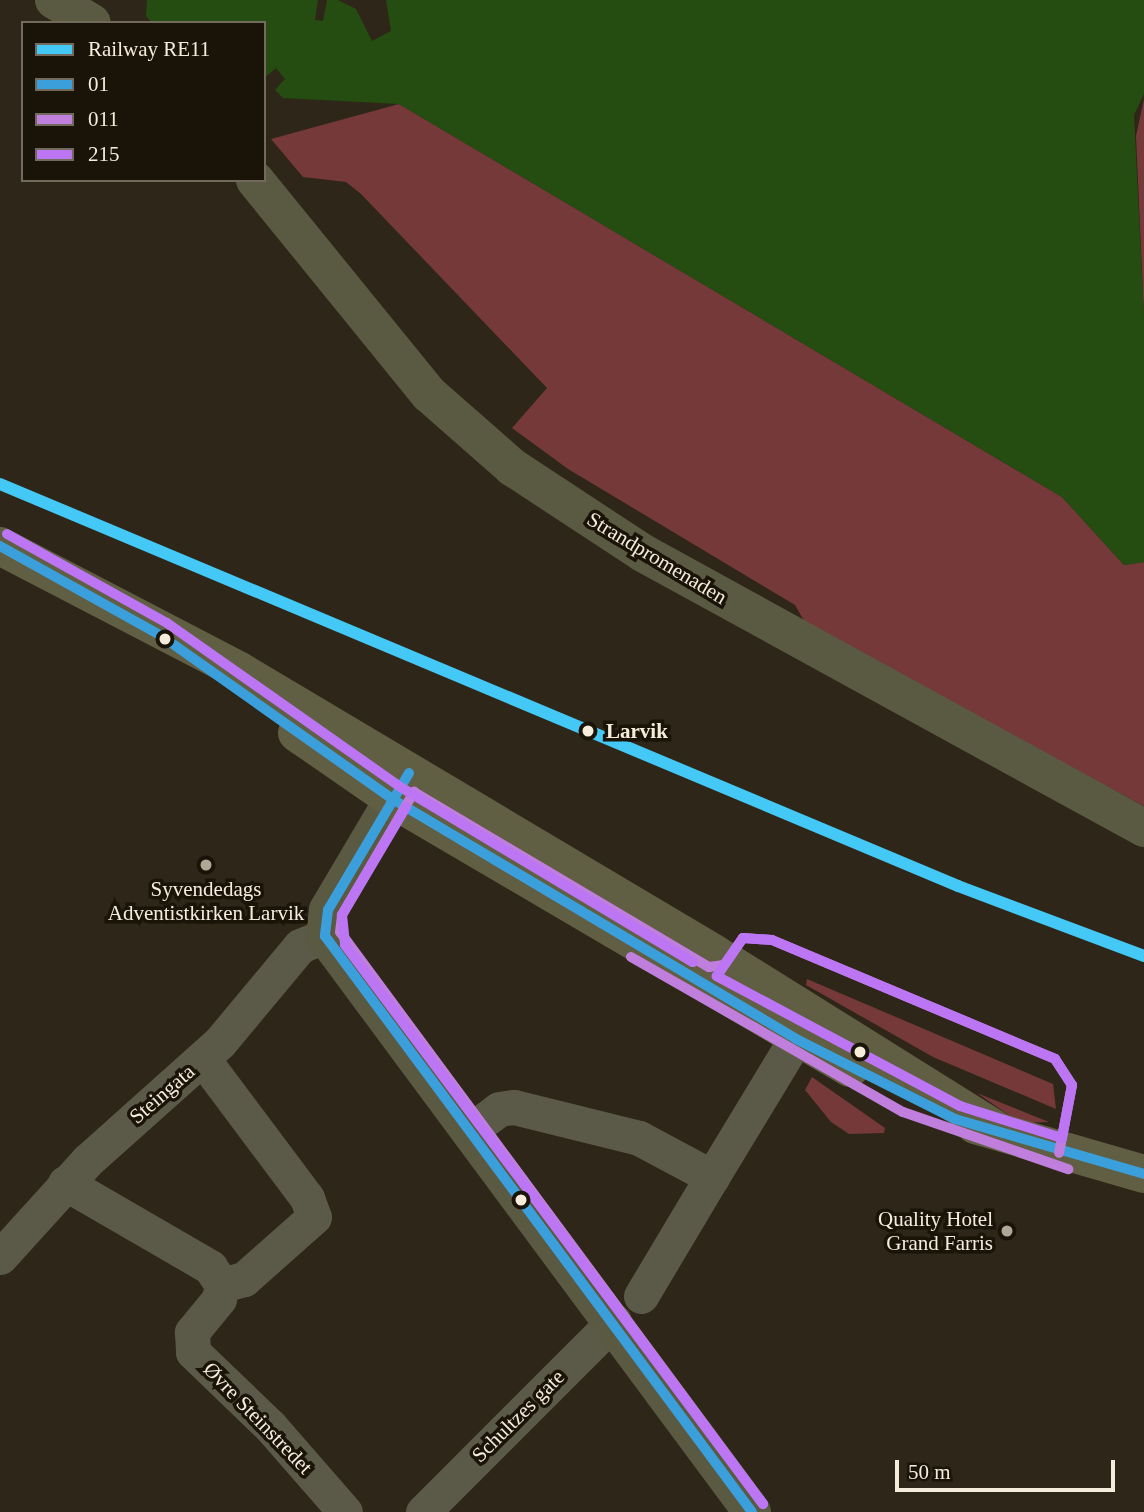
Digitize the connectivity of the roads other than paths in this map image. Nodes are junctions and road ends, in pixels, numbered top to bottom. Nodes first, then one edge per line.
1 (54, 0) edge
2 (89, 21) edge
3 (257, 182) edge
4 (0, 546) edge
5 (401, 786) junction
6 (1144, 828) edge
7 (325, 936) junction
8 (803, 1027) junction
9 (203, 1059) junction
10 (470, 1131) junction
11 (1144, 1174) edge
12 (712, 1177) junction
13 (65, 1183) junction
14 (0, 1257) edge
15 (222, 1285) junction
16 (627, 1309) junction
17 (345, 1512) edge
18 (423, 1512) edge
19 (752, 1512) edge

1 - 2 main road
3 - 6 main road, Strandpromenaden
4 - 5 main road
5 - 7 main road
5 - 8 main road
7 - 9 street, Steingata
7 - 10 main road
8 - 11 main road
8 - 12 street, Schultzes gate
9 - 13 street, Steingata
9 - 15 street
10 - 12 street
10 - 16 main road
12 - 16 street, Schultzes gate
13 - 14 street, Steingata
13 - 15 street
15 - 17 street, Øvre Steinstredet
16 - 18 street, Schultzes gate
16 - 19 main road

